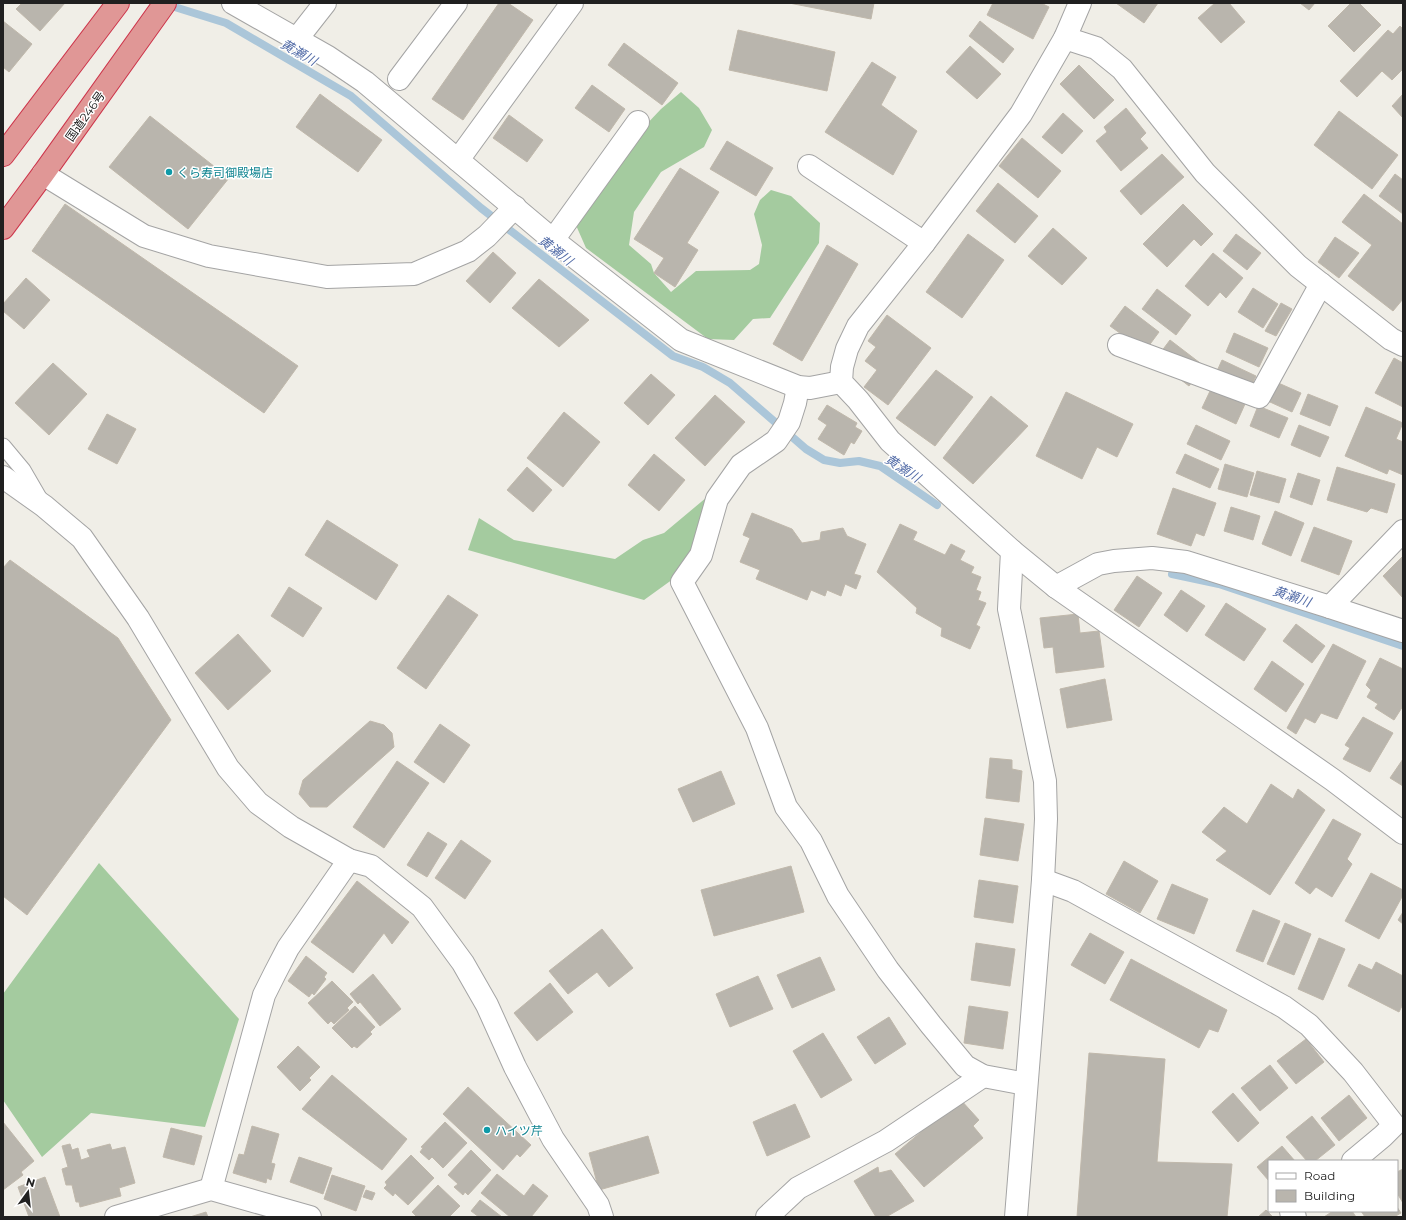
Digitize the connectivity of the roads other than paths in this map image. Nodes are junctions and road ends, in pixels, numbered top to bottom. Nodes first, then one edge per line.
1 (118, 3) edge
2 (233, 3) edge
3 (326, 3) edge
4 (456, 3) edge
5 (1080, 3) edge
6 (577, 7) edge
7 (159, 12) edge
8 (1065, 38) junction
9 (296, 40) junction
10 (399, 79) dead end
11 (638, 122) dead end
12 (3, 155) edge
13 (458, 160) junction
14 (809, 166) dead end
15 (43, 174) junction
16 (511, 210) junction
17 (3, 228) edge
18 (553, 240) junction
19 (924, 244) junction
20 (1321, 284) junction
21 (1119, 345) dead end
22 (1403, 345) edge
23 (841, 382) junction
24 (797, 395) junction
25 (3, 446) edge
26 (3, 477) edge
27 (44, 506) junction
28 (1403, 531) edge
29 (1012, 551) junction
30 (1056, 587) junction
31 (1330, 607) junction
32 (1403, 631) edge
33 (1403, 833) edge
34 (349, 860) junction
35 (1043, 880) junction
36 (983, 1076) junction
37 (1026, 1084) junction
38 (1354, 1160) edge
39 (211, 1189) junction
40 (116, 1217) edge
41 (310, 1217) edge
42 (602, 1217) edge
43 (767, 1217) edge
44 (1016, 1217) edge

1 - 12 highway
2 - 9 street
3 - 9 street
4 - 10 street
5 - 8 street
6 - 13 street
7 - 15 highway, 国道246号
8 - 19 street
8 - 20 street
9 - 13 street
11 - 18 street
13 - 16 street
14 - 19 street
15 - 16 street
15 - 17 highway, 国道246号
16 - 18 street
18 - 24 street
19 - 23 street
20 - 21 street
20 - 22 street
23 - 24 street
23 - 29 street
24 - 36 street
25 - 27 lane
26 - 27 street
27 - 34 street
28 - 31 street
29 - 30 street
29 - 35 street
30 - 31 street
30 - 33 street
31 - 32 street
34 - 39 street
34 - 42 street
35 - 37 street
35 - 38 street
36 - 37 street
36 - 43 street
37 - 44 street
39 - 40 street
39 - 41 street

